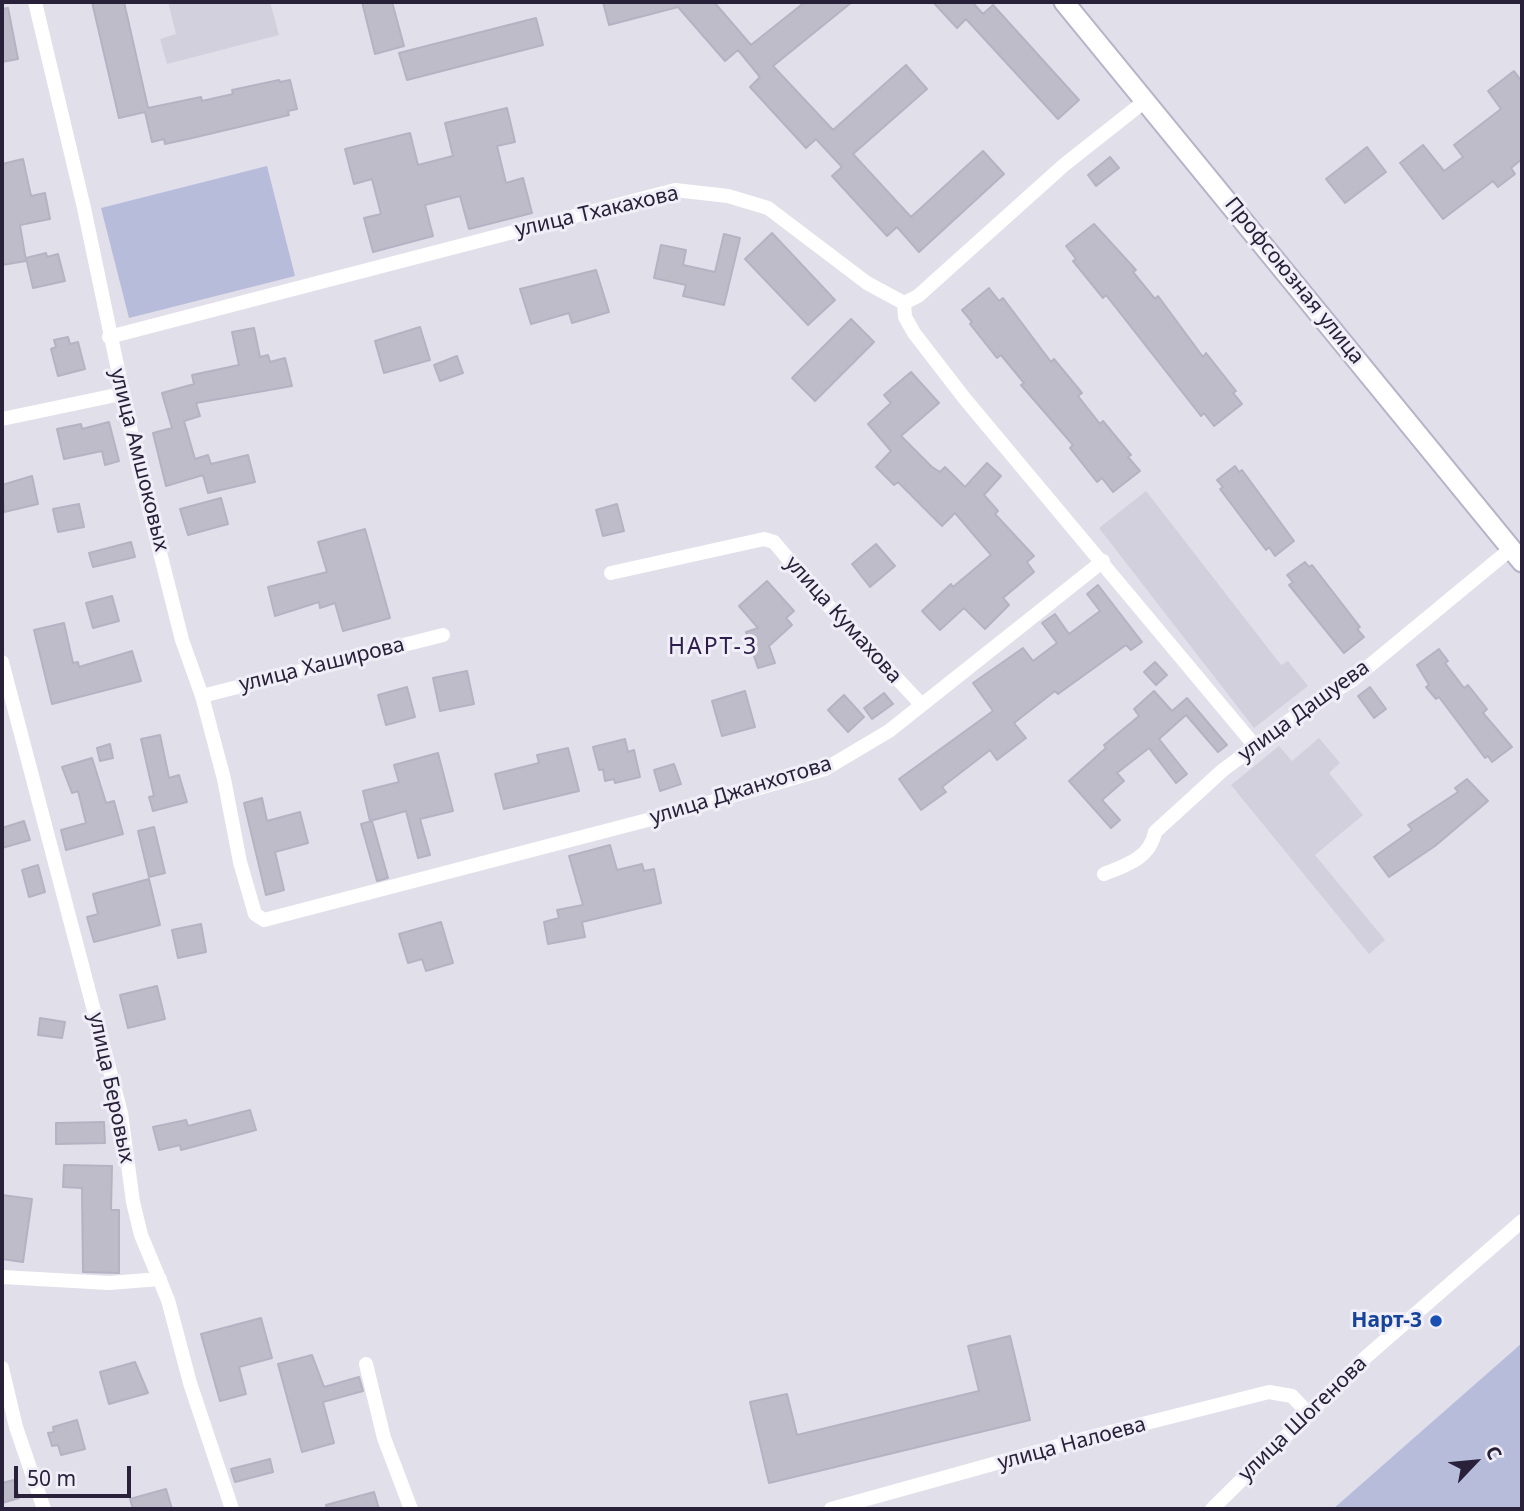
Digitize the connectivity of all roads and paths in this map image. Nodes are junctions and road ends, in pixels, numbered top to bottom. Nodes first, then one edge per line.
1 (35, 2) edge
2 (1064, 2) edge
3 (1145, 101) junction
4 (904, 303) junction
5 (109, 337) junction
6 (121, 394) junction
7 (2, 419) edge
8 (1517, 555) edge
9 (1103, 562) junction
10 (611, 573) dead end
11 (443, 635) dead end
12 (2, 662) edge
13 (202, 695) junction
14 (921, 704) junction
15 (1255, 746) junction
16 (1104, 874) dead end
17 (255, 914) joint
18 (1522, 1220) edge
19 (2, 1278) edge
20 (160, 1279) junction
21 (366, 1364) dead end
22 (2, 1368) edge
23 (1308, 1413) junction
24 (44, 1509) edge
25 (232, 1509) edge
26 (411, 1509) edge
27 (831, 1509) edge
28 (1212, 1509) edge

1 - 5 street, улица Амшоковых
2 - 3 street, Профсоюзная улица
3 - 4 street
3 - 8 street, Профсоюзная улица
4 - 5 street, улица Тхакахова
4 - 9 street
5 - 6 street, улица Амшоковых
6 - 7 street
6 - 13 street, улица Амшоковых
8 - 15 street, улица Дашуева
9 - 14 street, улица Джанхотова
9 - 15 street
10 - 14 street, улица Кумахова
11 - 13 street, улица Хаширова
12 - 20 street, улица Беровых
13 - 17 street, улица Амшоковых
14 - 17 street, улица Джанхотова
15 - 16 street, улица Дашуева
18 - 23 street, улица Шогенова
19 - 20 street
20 - 25 street, улица Беровых
21 - 26 street
22 - 24 street
23 - 27 street, улица Налоева
23 - 28 street, улица Шогенова

